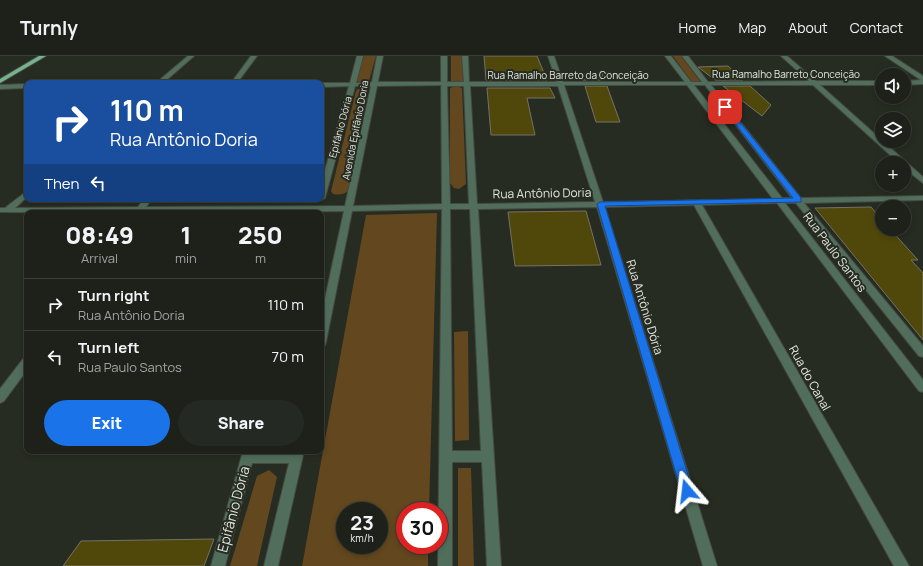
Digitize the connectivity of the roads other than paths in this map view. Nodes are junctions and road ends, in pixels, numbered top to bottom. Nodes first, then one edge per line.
1 (43, 56) edge
2 (191, 56) edge
3 (254, 56) edge
4 (360, 56) edge
5 (380, 56) edge
6 (444, 56) edge
7 (465, 56) edge
8 (551, 56) edge
9 (668, 56) edge
10 (685, 56) edge
11 (784, 56) edge
12 (888, 56) edge
13 (923, 79) edge
14 (163, 80) edge
15 (236, 80) edge
16 (0, 81) edge
17 (923, 82) edge
18 (814, 83) junction
19 (875, 83) edge
20 (911, 83) edge
21 (352, 84) junction
22 (374, 84) junction
23 (445, 84) junction
24 (467, 84) junction
25 (560, 84) junction
26 (690, 84) junction
27 (707, 84) junction
28 (324, 85) edge
29 (0, 86) edge
30 (24, 86) edge
31 (896, 156) edge
32 (911, 170) edge
33 (923, 181) edge
34 (324, 187) edge
35 (24, 195) edge
36 (923, 198) edge
37 (780, 200) junction
38 (798, 200) junction
39 (696, 202) junction
40 (600, 204) junction
41 (446, 206) junction
42 (473, 206) junction
43 (350, 208) junction
44 (4, 210) edge
45 (24, 210) edge
46 (318, 210) edge
47 (0, 216) edge
48 (324, 328) edge
49 (923, 353) edge
50 (24, 366) edge
51 (923, 388) edge
52 (0, 398) edge
53 (248, 454) edge
54 (297, 454) edge
55 (487, 456) junction
56 (445, 457) junction
57 (218, 566) edge
58 (271, 566) edge
59 (444, 566) edge
60 (494, 566) edge
61 (710, 566) edge
62 (902, 566) edge

1 - 16 main road
2 - 14 street
3 - 15 street
4 - 21 street, Epifânio Dória
5 - 22 street, Avenida Epifânio Doria
6 - 23 street
7 - 24 street
8 - 25 street, Rua Antônio Dória
9 - 26 street, Rua Paulo Santos
10 - 27 street, Rua Paulo Santos
11 - 18 street
12 - 13 street
17 - 20 street
18 - 19 street, Rua Ramalho Barreto Conceição
18 - 27 street, Rua Ramalho Barreto Conceição
18 - 31 street
21 - 22 street, Rua Ramalho Barreto da Conceição
21 - 28 street, Rua Ramalho Barreto da Conceição
21 - 34 street, Epifânio Dória
22 - 23 street, Rua Ramalho Barreto da Conceição
22 - 43 street, Avenida Epifânio Doria
23 - 24 street, Rua Ramalho Barreto da Conceição
23 - 41 street
24 - 25 street, Rua Ramalho Barreto da Conceição
24 - 42 street
25 - 26 street, Rua Ramalho Barreto da Conceição
25 - 40 street, Rua Antônio Dória
26 - 27 street, Rua Ramalho Barreto Conceição
26 - 37 street, Rua Paulo Santos
27 - 38 street, Rua Paulo Santos
29 - 30 street
32 - 33 street
35 - 44 street
36 - 38 street, Rua Antônio Doria
37 - 38 street, Rua Antônio Doria
37 - 39 street, Rua Antônio Doria
37 - 51 street, Rua Paulo Santos
38 - 49 street, Rua Paulo Santos
39 - 40 street, Rua Antônio Doria
39 - 62 street, Rua do Canal
40 - 42 street, Rua Antônio Doria
40 - 61 street, Rua Antônio Dória
41 - 42 street, Rua Antônio Doria
41 - 43 street, Rua Antônio Doria
41 - 56 street
42 - 55 street
43 - 46 street, Rua Antônio Doria
43 - 48 street
44 - 45 street, Rua Antônio Doria
44 - 47 street
50 - 52 street
53 - 54 street
53 - 57 street, Epifânio Dória
54 - 58 street
55 - 56 street
55 - 60 street
56 - 59 street

